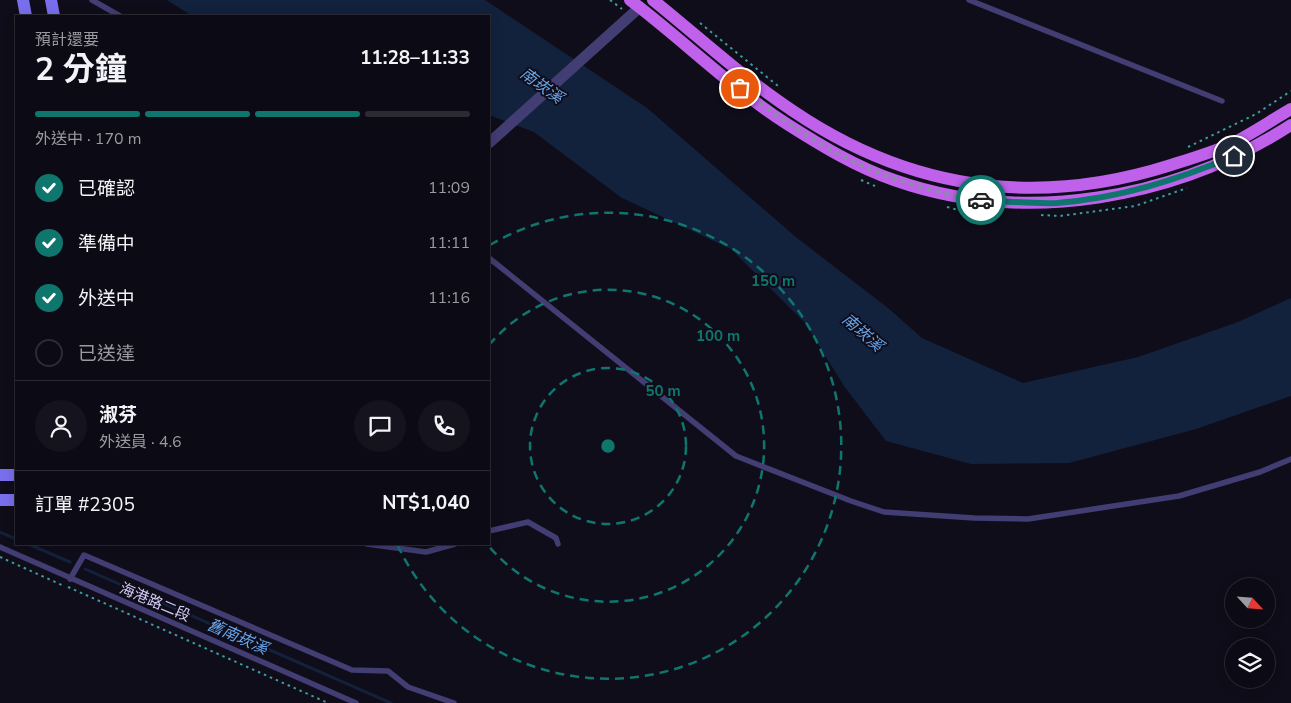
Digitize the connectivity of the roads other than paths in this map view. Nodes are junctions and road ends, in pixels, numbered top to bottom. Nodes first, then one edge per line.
1 (23, 0) edge
2 (51, 0) edge
3 (92, 0) edge
4 (653, 0) edge
5 (969, 0) edge
6 (636, 4) edge
7 (26, 15) edge
8 (54, 15) edge
9 (118, 15) edge
10 (1222, 101) dead end
11 (1291, 109) edge
12 (1291, 125) edge
13 (490, 142) edge
14 (490, 259) edge
15 (1291, 459) edge
16 (15, 475) edge
17 (0, 476) edge
18 (0, 500) edge
19 (15, 500) edge
20 (490, 531) edge
21 (558, 544) dead end
22 (374, 545) edge
23 (451, 545) edge
24 (0, 547) edge
25 (70, 579) junction
26 (356, 703) edge
27 (454, 703) edge

1 - 7 street
2 - 8 street
3 - 9 lane
4 - 11 main road
5 - 10 lane
6 - 12 main road
6 - 13 street
14 - 15 lane
16 - 17 street
18 - 19 street
20 - 21 lane
22 - 23 lane
24 - 25 lane, 海港路二段
25 - 26 lane, 海港路二段
25 - 27 lane

